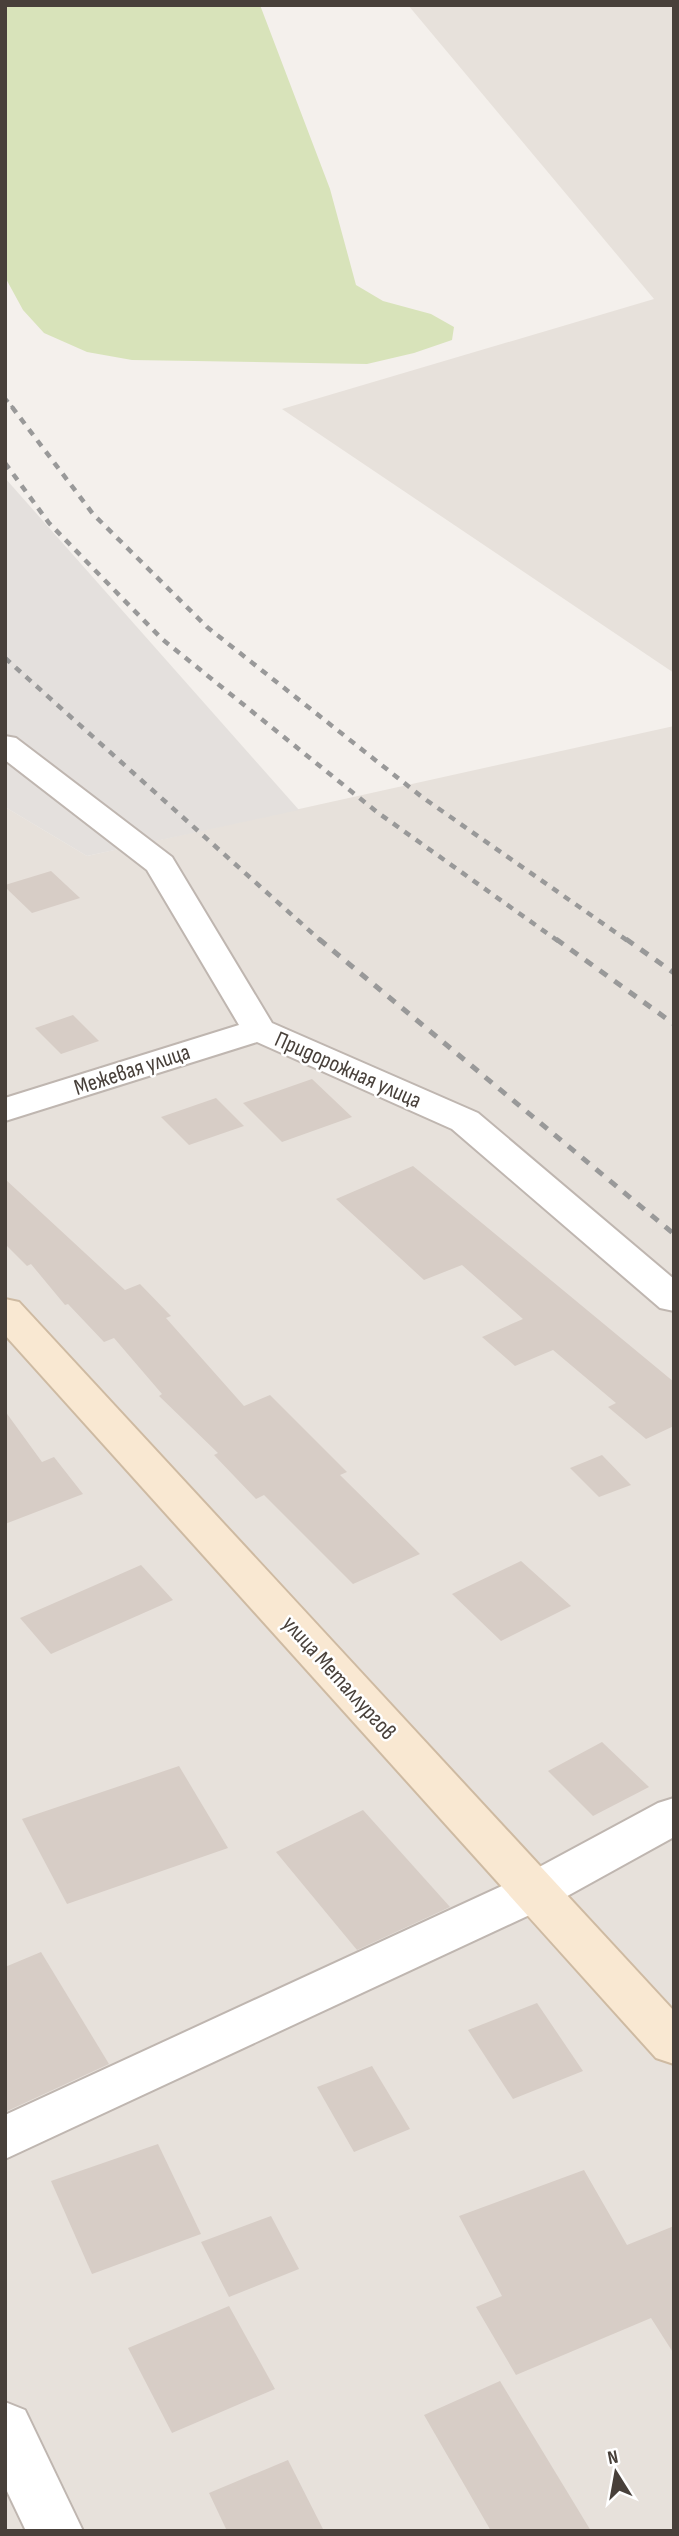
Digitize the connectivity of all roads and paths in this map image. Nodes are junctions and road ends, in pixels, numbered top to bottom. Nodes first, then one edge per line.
1 (5, 745) edge
2 (259, 1030) junction
3 (5, 1110) edge
4 (674, 1299) edge
5 (5, 1311) edge
6 (674, 1815) edge
7 (534, 1892) junction
8 (674, 2045) edge
9 (5, 2138) edge
10 (5, 2427) edge
11 (55, 2531) edge

1 - 2 street, Придорожная улица
2 - 3 street, Межевая улица
2 - 4 street, Придорожная улица
5 - 7 street, улица Металлургов
6 - 7 street
7 - 8 street, улица Металлургов
7 - 9 street
10 - 11 street

